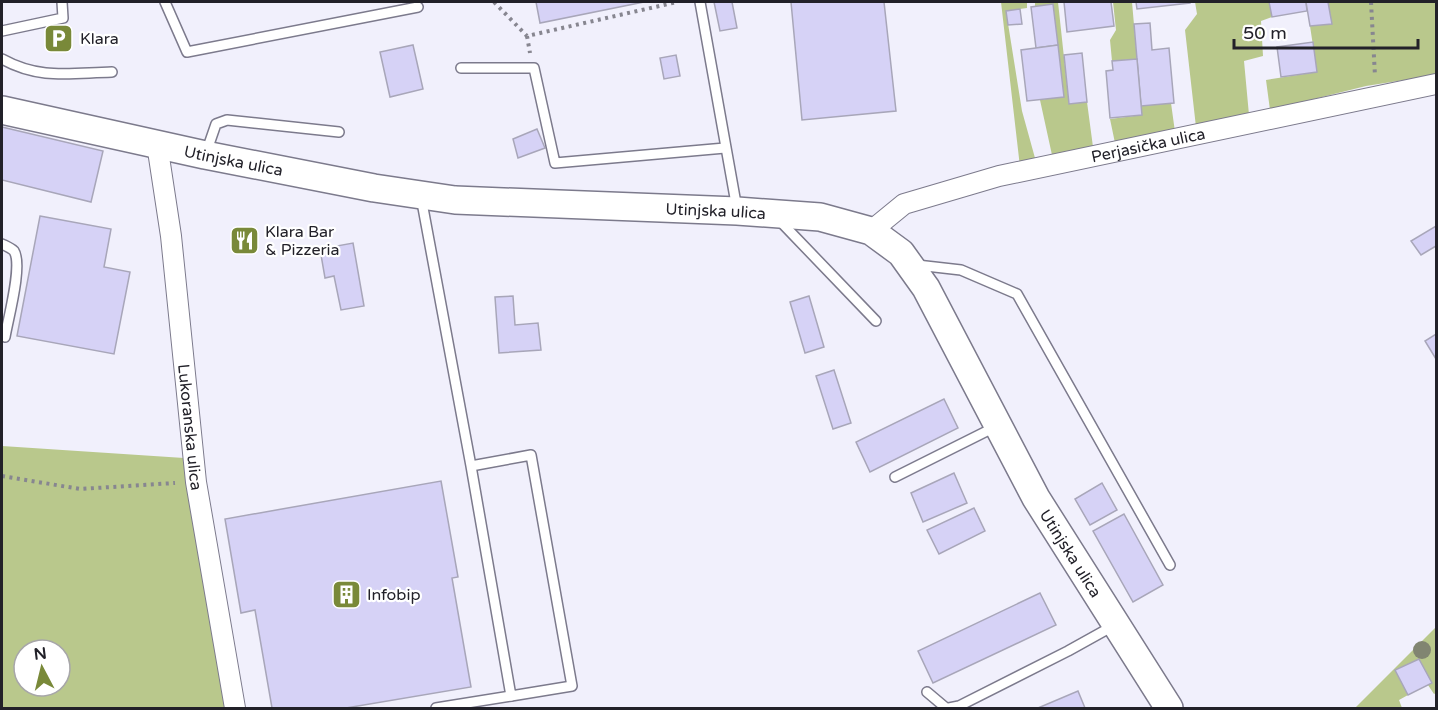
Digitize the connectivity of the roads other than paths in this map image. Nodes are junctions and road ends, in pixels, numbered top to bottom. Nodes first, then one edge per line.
1 (62, 2) edge
2 (165, 2) edge
3 (700, 2) edge
4 (418, 7) dead end
5 (2, 31) edge
6 (2, 59) edge
7 (461, 68) dead end
8 (112, 72) dead end
9 (1437, 84) edge
10 (2, 110) edge
11 (339, 132) dead end
12 (157, 144) junction
13 (725, 148) junction
14 (205, 155) junction
15 (421, 195) junction
16 (737, 211) junction
17 (772, 214) junction
18 (871, 231) junction
19 (2, 244) edge
20 (909, 264) junction
21 (876, 321) dead end
22 (5, 337) dead end
23 (998, 426) junction
24 (471, 466) junction
25 (895, 477) dead end
26 (1170, 565) dead end
27 (1116, 624) junction
28 (927, 692) dead end
29 (511, 696) junction
30 (235, 708) edge
31 (436, 708) edge
32 (948, 708) edge
33 (1169, 708) edge

1 - 5 lane
2 - 4 lane
3 - 13 lane
6 - 8 lane
7 - 13 lane
9 - 18 street, Perjasička ulica
10 - 12 street, Utinjska ulica
11 - 14 lane
12 - 14 street, Utinjska ulica
12 - 30 street, Lukoranska ulica
13 - 16 lane
14 - 15 street, Utinjska ulica
15 - 16 street, Utinjska ulica
15 - 24 lane
16 - 17 street, Utinjska ulica
17 - 18 street, Utinjska ulica
17 - 21 lane
18 - 20 street, Utinjska ulica
19 - 22 lane
20 - 23 street, Utinjska ulica
20 - 26 lane
23 - 25 lane
23 - 27 street, Utinjska ulica
24 - 29 lane
24 - 29 lane
27 - 32 lane
27 - 33 street, Utinjska ulica
28 - 32 lane
29 - 31 lane

